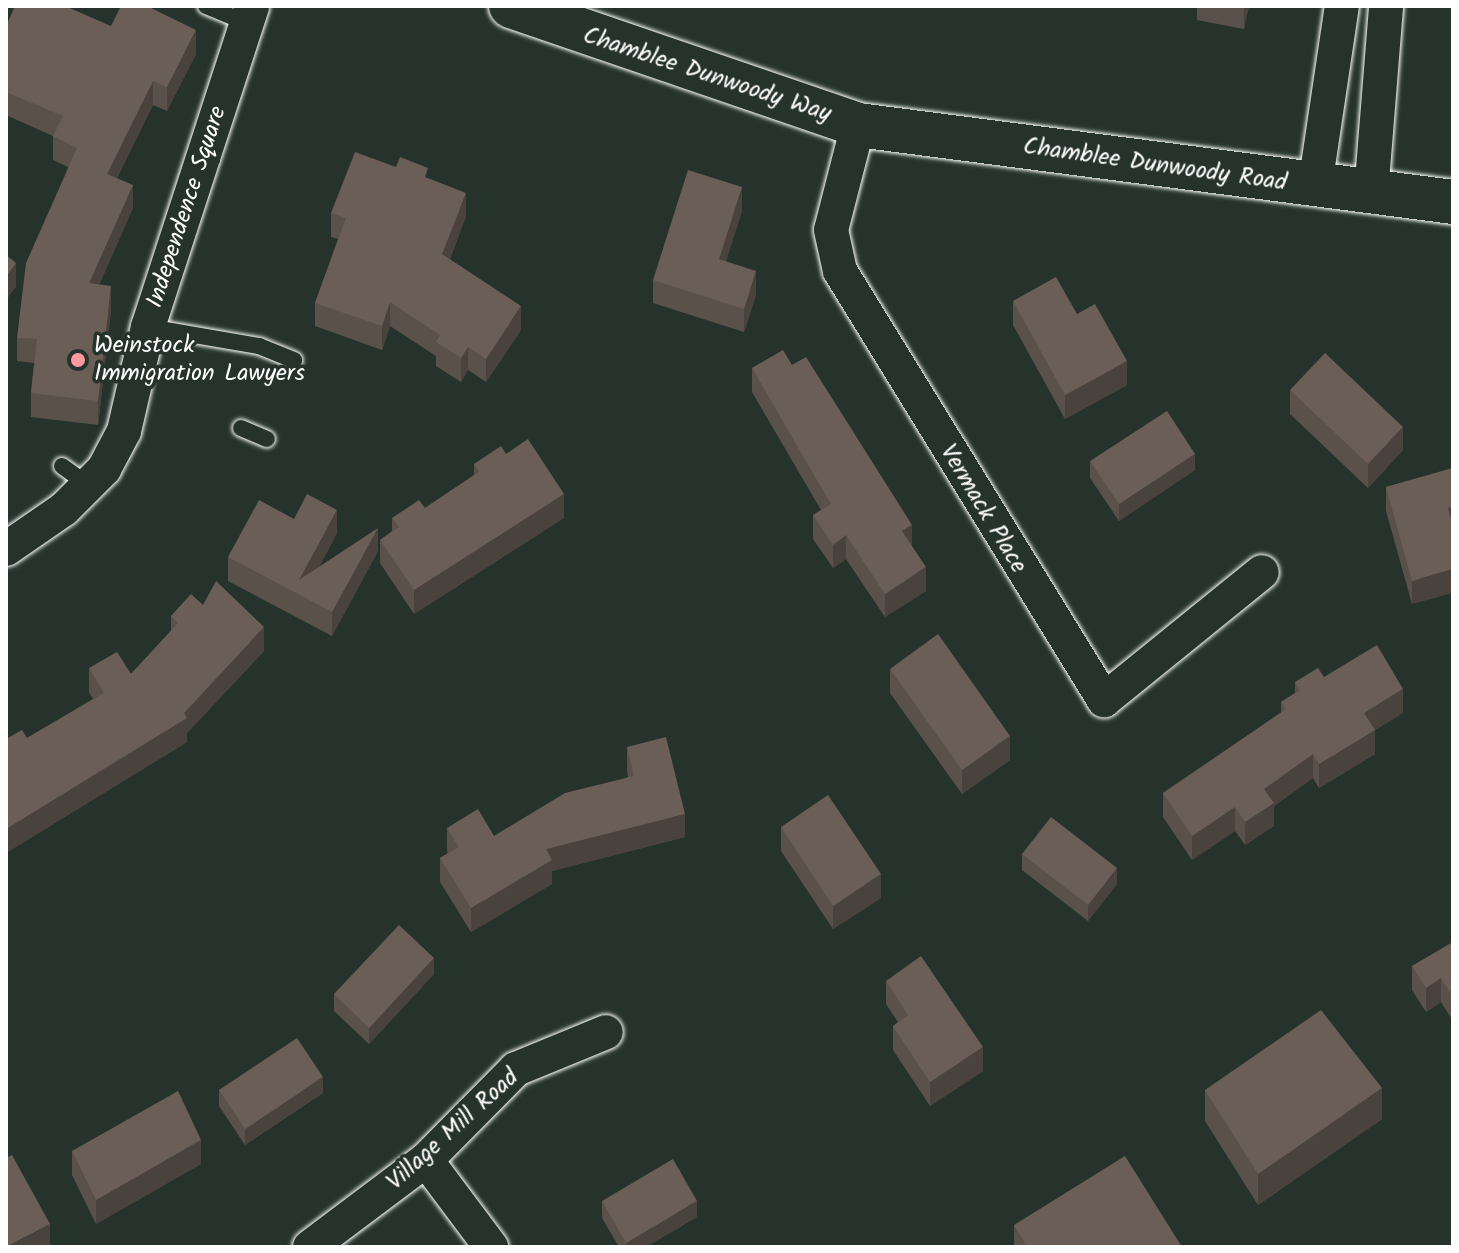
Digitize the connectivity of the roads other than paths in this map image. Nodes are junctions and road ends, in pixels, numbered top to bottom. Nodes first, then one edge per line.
1 (206, 6) edge
2 (511, 6) edge
3 (1342, 6) edge
4 (1386, 6) edge
5 (249, 14) edge
6 (588, 21) edge
7 (858, 125) junction
8 (1315, 186) junction
9 (1371, 194) junction
10 (1453, 202) edge
11 (148, 327) junction
12 (294, 360) dead end
13 (241, 428) dead end
14 (267, 439) dead end
15 (6, 549) edge
16 (1262, 572) dead end
17 (606, 1032) dead end
18 (426, 1160) junction
19 (310, 1247) edge
20 (491, 1247) edge

1 - 5 lane
2 - 6 street, Chamblee Dunwoody Way
3 - 8 street
4 - 9 street
5 - 11 street, Independence Square
6 - 7 street, Chamblee Dunwoody Way
7 - 8 street, Chamblee Dunwoody Road
7 - 16 street, Vermack Place
8 - 9 street, Chamblee Dunwoody Road
9 - 10 street, Chamblee Dunwoody Road
11 - 12 lane
11 - 15 street, Independence Square
13 - 14 lane
17 - 18 street, Village Mill Road
18 - 19 street, Village Mill Road
18 - 20 street

